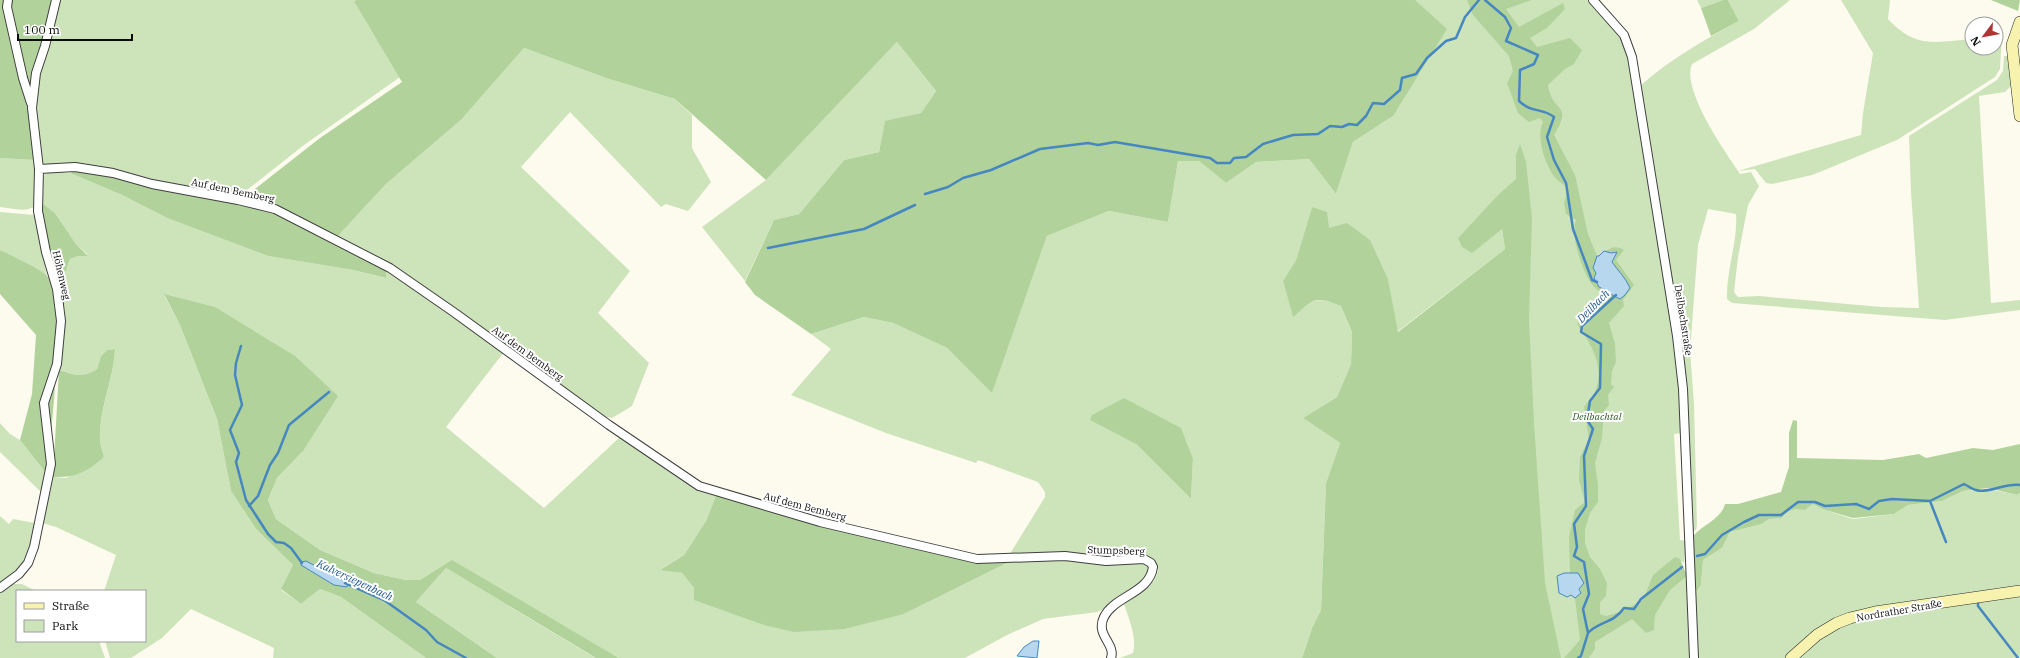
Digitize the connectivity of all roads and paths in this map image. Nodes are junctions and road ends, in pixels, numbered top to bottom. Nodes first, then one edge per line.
1 (8, 0) edge
2 (56, 0) edge
3 (1593, 0) edge
4 (2020, 22) edge
5 (32, 108) junction
6 (2020, 116) edge
7 (39, 169) junction
8 (1005, 559) joint
9 (0, 588) edge
10 (2020, 591) edge
11 (1111, 658) edge
12 (1694, 658) edge
13 (1791, 658) edge

1 - 5 street
2 - 5 street, Höhenweg
3 - 12 street, Deilbachstraße
4 - 6 main road
5 - 7 street, Höhenweg
7 - 8 street, Auf dem Bemberg
7 - 9 street, Höhenweg
8 - 11 street, Stumpsberg
10 - 13 main road, Nordrather Straße

